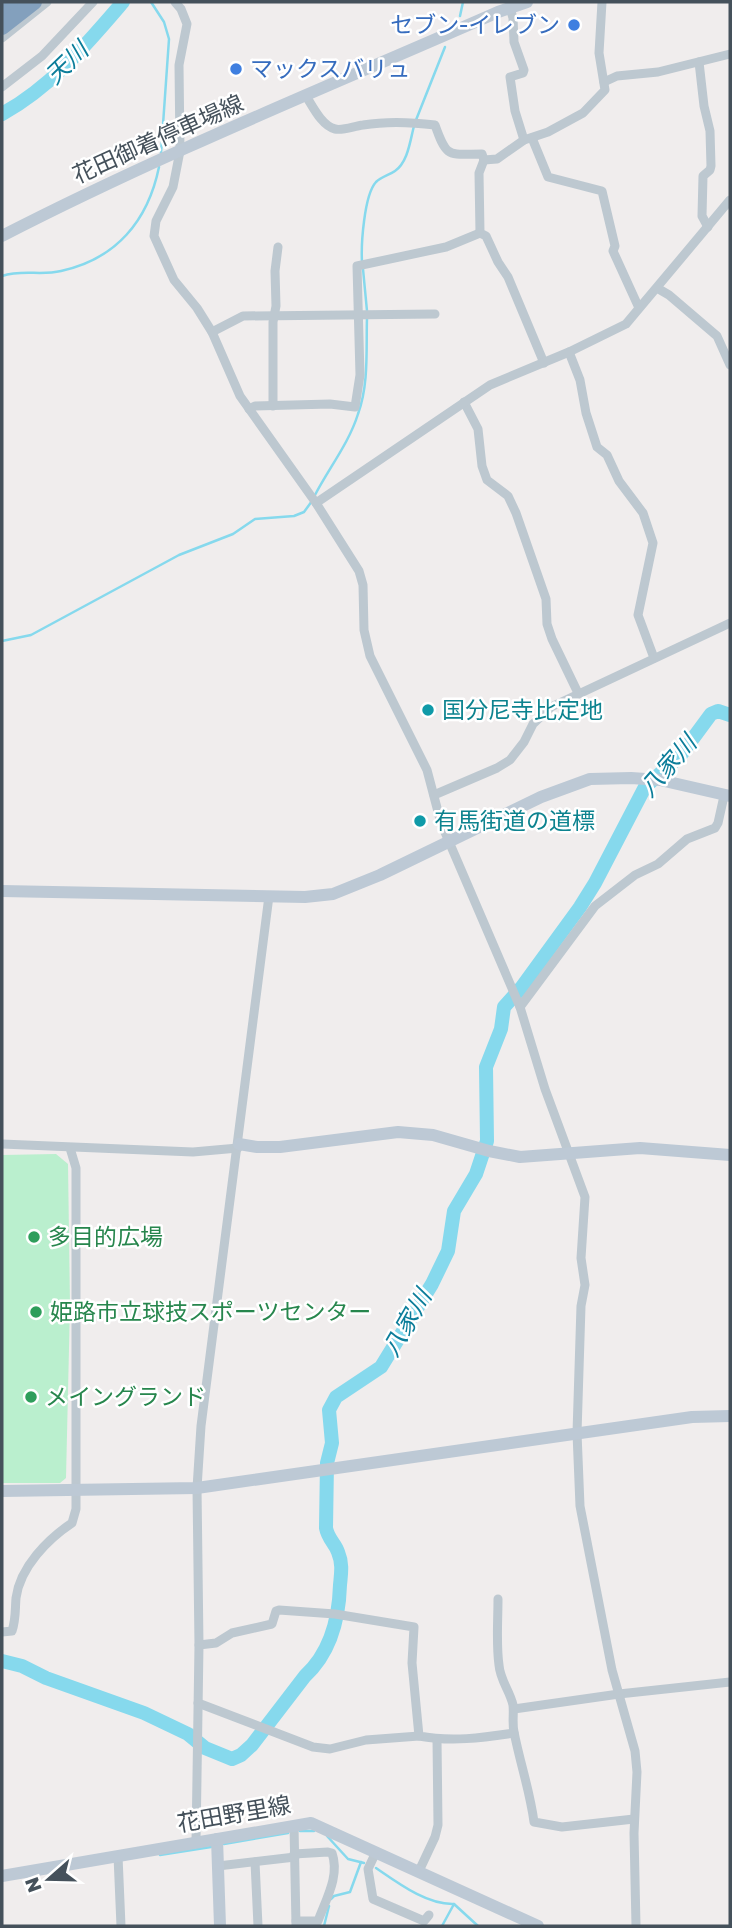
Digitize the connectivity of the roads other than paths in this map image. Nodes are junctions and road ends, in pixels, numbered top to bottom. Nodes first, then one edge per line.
1 (16, 2) edge
2 (34, 2) edge
3 (47, 2) edge
4 (93, 2) edge
5 (175, 2) edge
6 (527, 2) edge
7 (602, 2) edge
8 (510, 8) junction
9 (2, 13) edge
10 (2, 27) edge
11 (2, 38) edge
12 (730, 54) edge
13 (699, 62) junction
14 (604, 82) junction
15 (2, 87) edge
16 (306, 96) junction
17 (528, 139) junction
18 (175, 153) junction
19 (484, 160) junction
20 (730, 200) edge
21 (708, 227) junction
22 (481, 233) junction
23 (2, 236) edge
24 (278, 247) dead end
25 (657, 288) junction
26 (639, 308) junction
27 (435, 314) dead end
28 (275, 316) junction
29 (359, 316) junction
30 (212, 332) junction
31 (569, 352) junction
32 (544, 363) junction
33 (730, 365) edge
34 (464, 402) junction
35 (273, 406) junction
36 (249, 409) junction
37 (316, 503) junction
38 (730, 623) edge
39 (654, 658) junction
40 (578, 693) junction
41 (434, 795) junction
42 (727, 796) edge
43 (448, 841) junction
44 (2, 891) edge
45 (269, 896) junction
46 (520, 1007) junction
47 (2, 1144) edge
48 (239, 1146) junction
49 (69, 1148) junction
50 (570, 1152) junction
51 (730, 1155) edge
52 (730, 1416) edge
53 (577, 1433) junction
54 (197, 1488) junction
55 (75, 1490) junction
56 (2, 1491) edge
57 (498, 1600) dead end
58 (2, 1632) edge
59 (199, 1645) junction
60 (730, 1682) edge
61 (619, 1694) junction
62 (198, 1703) junction
63 (514, 1709) junction
64 (514, 1732) junction
65 (419, 1736) junction
66 (437, 1740) junction
67 (634, 1819) junction
68 (294, 1826) junction
69 (218, 1839) junction
70 (196, 1842) junction
71 (376, 1852) junction
72 (295, 1855) junction
73 (118, 1856) junction
74 (255, 1862) junction
75 (218, 1866) junction
76 (419, 1871) junction
77 (2, 1876) edge
78 (429, 1915) dead end
79 (296, 1924) edge
80 (121, 1926) edge
81 (220, 1926) edge
82 (258, 1926) edge
83 (538, 1926) edge
84 (636, 1926) edge

1 - 9 highway
2 - 10 highway
3 - 11 street
4 - 15 street
5 - 18 street
6 - 8 street, 花田御着停車場線
7 - 14 street
8 - 16 street, 花田御着停車場線
8 - 17 street
12 - 13 street
13 - 14 street
13 - 21 street
14 - 17 street
16 - 18 street, 花田御着停車場線
16 - 19 street
17 - 19 street
17 - 26 street
18 - 23 street, 花田御着停車場線
18 - 30 street
19 - 22 street
20 - 21 street
21 - 25 street
22 - 29 street
22 - 32 street
24 - 28 street
25 - 26 street
25 - 33 street
26 - 31 street
27 - 29 street
28 - 29 street
28 - 30 street
28 - 35 street
29 - 35 street
30 - 36 street
31 - 32 street
31 - 39 street
32 - 34 street
34 - 37 street
34 - 40 street
35 - 36 street
36 - 37 street
37 - 41 street
38 - 39 street
39 - 40 street
40 - 41 street
41 - 43 street
42 - 43 street
42 - 46 street
43 - 45 street
43 - 46 street
44 - 45 street
45 - 48 street
46 - 50 street
47 - 49 street
48 - 49 street
48 - 50 street
48 - 54 street
49 - 55 street
50 - 51 street
50 - 53 street
52 - 53 street
53 - 54 street
53 - 61 street
54 - 55 street
54 - 59 street
55 - 56 street
55 - 58 street
57 - 63 street
59 - 62 street
59 - 65 street
60 - 61 street
61 - 63 street
61 - 67 street
62 - 65 street
62 - 70 street
63 - 64 street
64 - 66 street
64 - 67 street
65 - 66 street
66 - 76 street
67 - 84 street
68 - 69 street, 花田野里線
68 - 71 street, 花田野里線
68 - 72 street
69 - 70 street, 花田野里線
69 - 75 street
70 - 73 street, 花田野里線
71 - 76 street, 花田野里線
71 - 78 street
72 - 74 street
72 - 79 street
72 - 79 street
73 - 77 street, 花田野里線
73 - 80 street
74 - 75 street
74 - 82 street
75 - 81 street
76 - 83 street, 花田野里線

